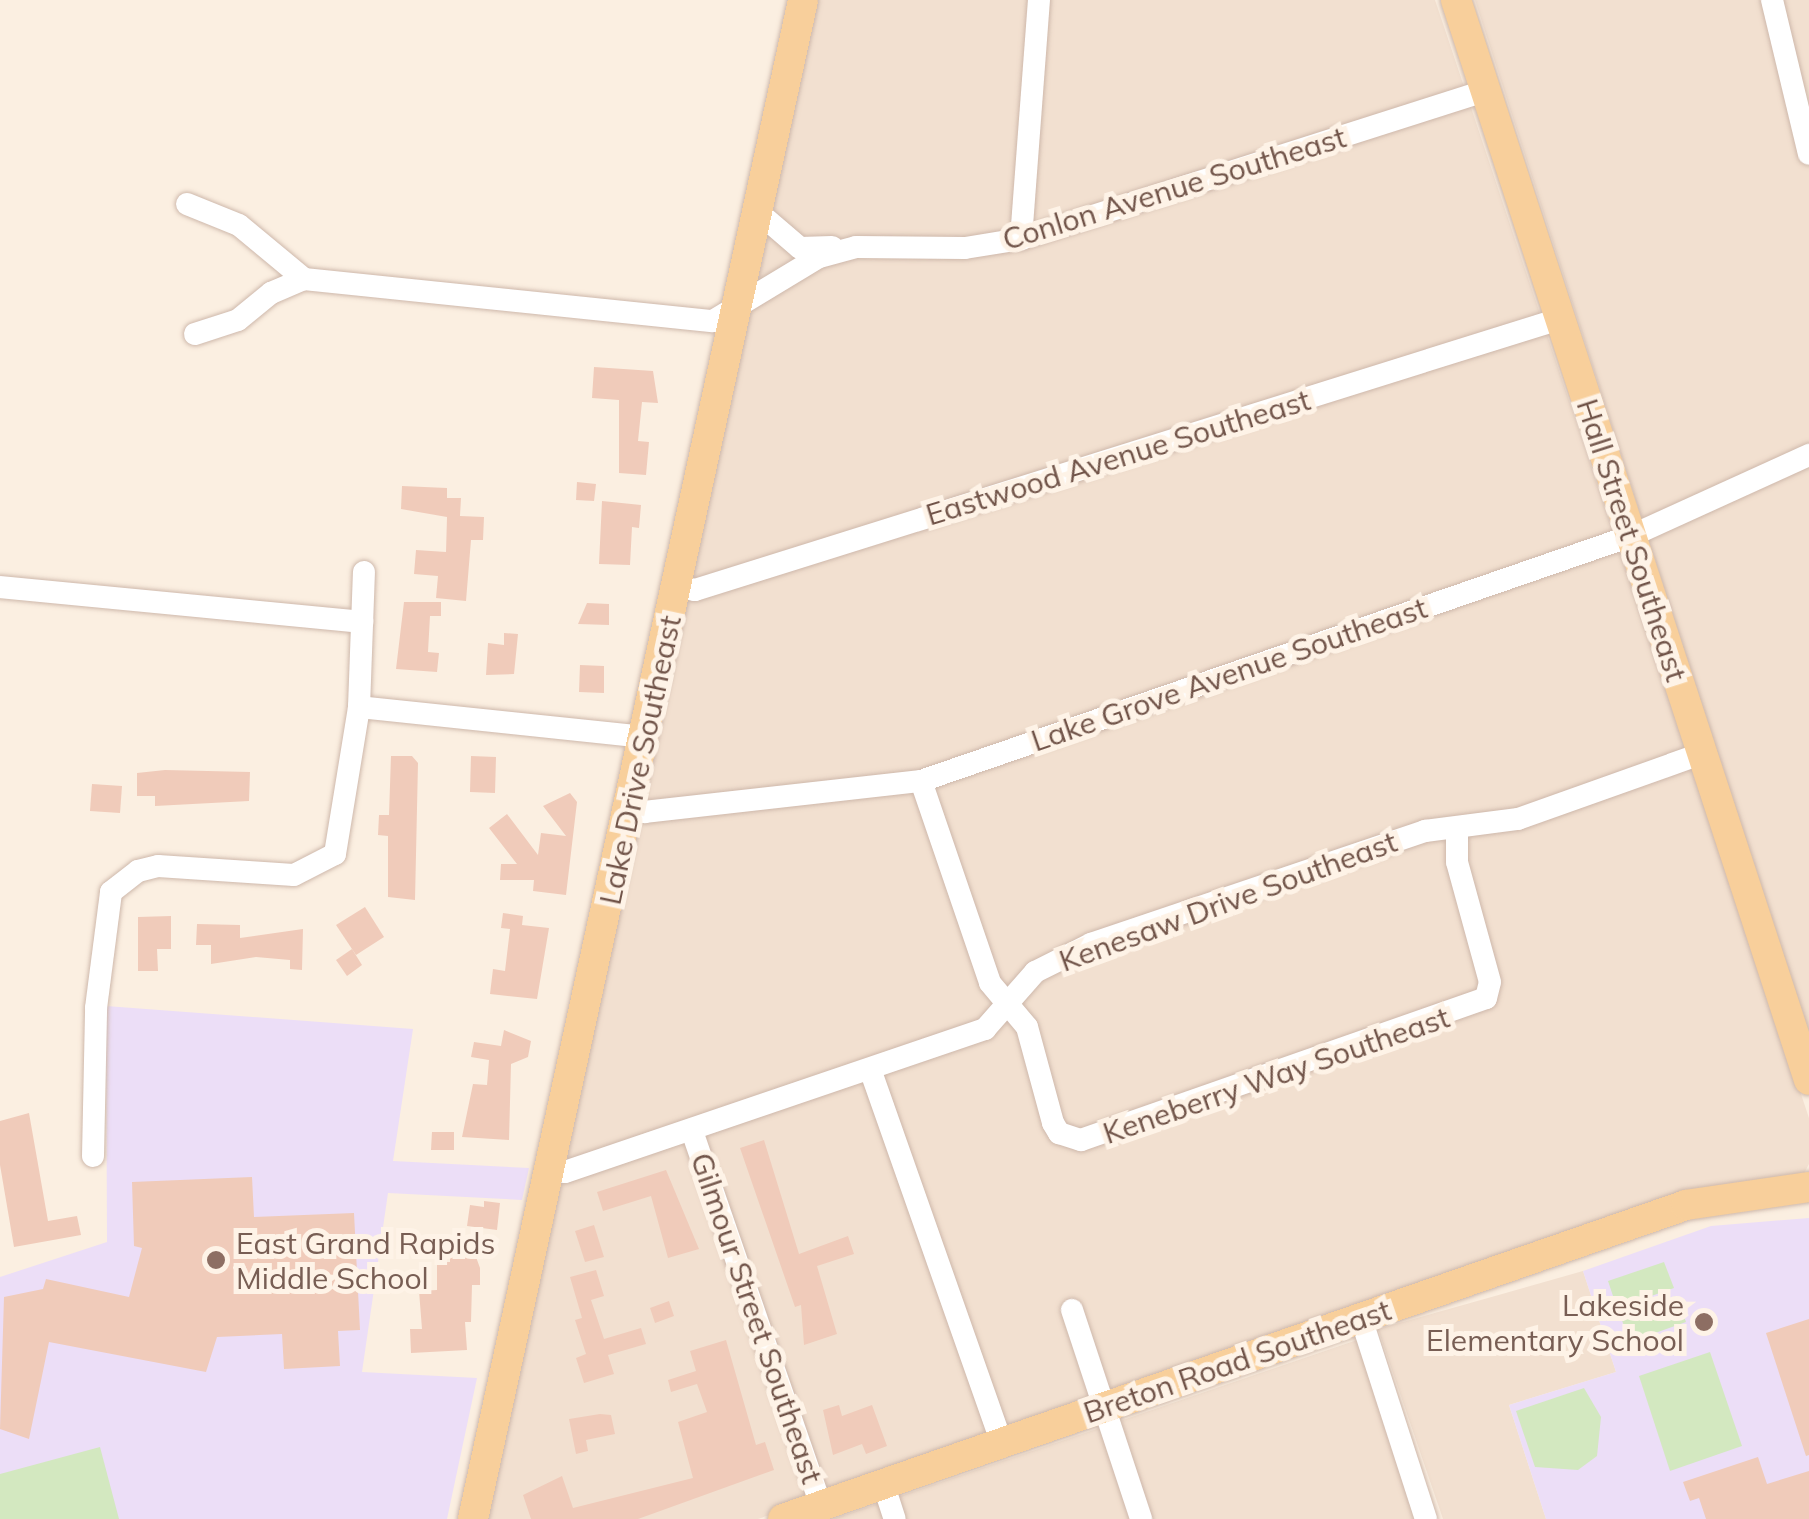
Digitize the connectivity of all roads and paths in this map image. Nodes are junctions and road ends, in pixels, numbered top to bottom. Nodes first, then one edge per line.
1 (803, 0) edge
2 (1038, 0) edge
3 (1456, 0) edge
4 (1772, 0) edge
5 (1485, 90) junction
6 (1809, 154) edge
7 (187, 204) dead end
8 (758, 212) junction
9 (1021, 239) junction
10 (856, 247) junction
11 (304, 279) junction
12 (737, 309) junction
13 (1559, 319) junction
14 (195, 334) dead end
15 (1809, 455) edge
16 (1631, 536) junction
17 (364, 572) dead end
18 (677, 586) junction
19 (0, 587) edge
20 (362, 622) junction
21 (359, 706) junction
22 (643, 737) junction
23 (1703, 753) junction
24 (921, 781) junction
25 (629, 808) junction
26 (1457, 830) junction
27 (1006, 1005) junction
28 (870, 1070) junction
29 (1809, 1080) edge
30 (692, 1130) junction
31 (93, 1156) dead end
32 (552, 1169) junction
33 (1809, 1187) edge
34 (1072, 1310) dead end
35 (1360, 1318) junction
36 (1108, 1406) junction
37 (1001, 1442) junction
38 (883, 1483) junction
39 (821, 1506) junction
40 (472, 1519) edge
41 (783, 1519) edge
42 (895, 1519) edge
43 (1140, 1519) edge
44 (1426, 1519) edge

1 - 8 main road, Lake Drive Southeast
2 - 9 street
3 - 5 main road, Hall Street Southeast
4 - 6 street
5 - 9 street, Conlon Avenue Southeast
5 - 13 main road, Hall Street Southeast
7 - 11 street
8 - 10 street, Conlon Avenue Southeast
8 - 12 main road, Lake Drive Southeast
9 - 10 street, Conlon Avenue Southeast
10 - 12 street, Conlon Avenue Southeast
11 - 12 street
11 - 14 street
12 - 18 main road, Lake Drive Southeast
13 - 16 main road, Hall Street Southeast
13 - 18 street, Eastwood Avenue Southeast
15 - 16 street, Lake Grove Avenue Southeast
16 - 23 main road, Hall Street Southeast
16 - 24 street, Lake Grove Avenue Southeast
17 - 20 street
18 - 22 main road, Lake Drive Southeast
19 - 20 street
20 - 21 street
21 - 22 street
21 - 31 street
22 - 25 main road, Lake Drive Southeast
23 - 26 street, Kenesaw Drive Southeast
23 - 29 main road, Hall Street Southeast
24 - 25 street, Lake Grove Avenue Southeast
24 - 27 street
25 - 32 main road, Lake Drive Southeast
26 - 27 street, Kenesaw Drive Southeast
26 - 27 street, Keneberry Way Southeast
27 - 28 street, Kenesaw Drive Southeast
28 - 30 street, Kenesaw Drive Southeast
28 - 37 street
30 - 32 street, Kenesaw Drive Southeast
30 - 39 street, Gilmour Street Southeast
32 - 40 main road, Lake Drive Southeast
33 - 35 main road, Breton Road Southeast
34 - 36 street
35 - 36 main road, Breton Road Southeast
35 - 44 street
36 - 37 main road, Breton Road Southeast
36 - 43 street
37 - 38 main road, Breton Road Southeast
38 - 39 main road, Breton Road Southeast
38 - 42 street
39 - 41 main road, Breton Road Southeast

